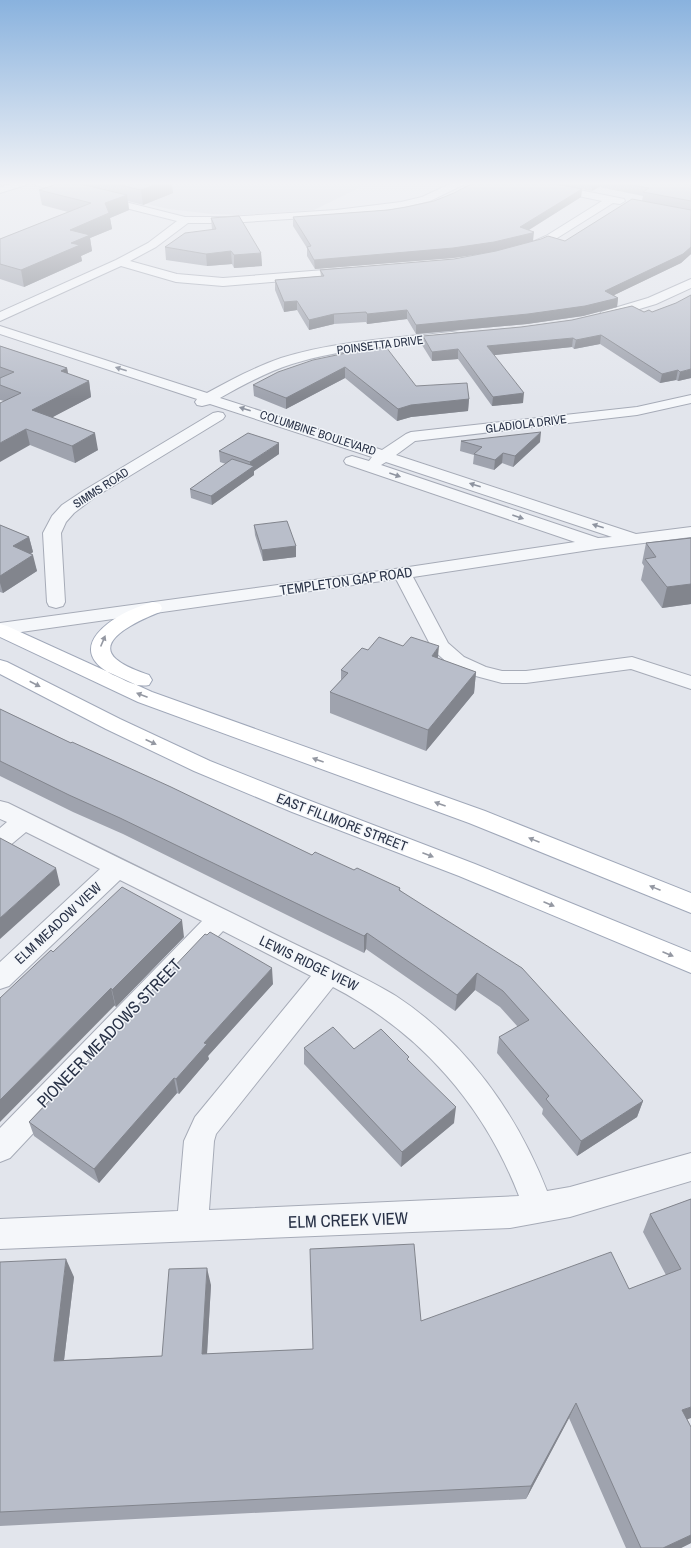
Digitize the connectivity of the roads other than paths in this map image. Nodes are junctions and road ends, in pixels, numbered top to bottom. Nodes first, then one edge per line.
1 (133, 255) edge
2 (120, 262) junction
3 (358, 271) edge
4 (691, 283) edge
5 (0, 317) edge
6 (591, 318) edge
7 (0, 330) edge
8 (466, 335) edge
9 (0, 343) edge
10 (210, 398) junction
11 (691, 399) edge
12 (194, 407) junction
13 (218, 416) junction
14 (385, 455) junction
15 (370, 466) junction
16 (691, 532) edge
17 (635, 538) junction
18 (596, 544) junction
19 (402, 573) junction
20 (56, 602) dead end
21 (153, 608) junction
22 (0, 630) edge
23 (0, 666) edge
24 (691, 683) edge
25 (218, 724) junction
26 (0, 809) edge
27 (24, 821) junction
28 (0, 841) edge
29 (117, 868) junction
30 (691, 903) edge
31 (219, 919) junction
32 (691, 963) edge
33 (330, 973) junction
34 (0, 978) edge
35 (0, 1148) edge
36 (691, 1167) edge
37 (538, 1208) junction
38 (192, 1226) junction
39 (0, 1234) edge

1 - 2 street
2 - 3 street
2 - 5 street
4 - 6 street
10 -> 7 street, COLUMBINE BOULEVARD
8 - 10 street, POINSETTA DRIVE
9 - 12 street, COLUMBINE BOULEVARD
10 - 12 street, POINSETTA DRIVE
14 -> 10 street, COLUMBINE BOULEVARD
11 - 14 street, GLADIOLA DRIVE
12 - 13 street, COLUMBINE BOULEVARD
13 - 15 street, COLUMBINE BOULEVARD
13 - 20 street, SIMMS ROAD
14 - 15 street, GLADIOLA DRIVE
17 -> 14 street, COLUMBINE BOULEVARD
15 -> 18 street, COLUMBINE BOULEVARD
16 - 17 street, TEMPLETON GAP ROAD
17 - 18 street, TEMPLETON GAP ROAD
18 - 19 street, TEMPLETON GAP ROAD
19 - 21 street, TEMPLETON GAP ROAD
19 - 24 street
21 - 22 street, TEMPLETON GAP ROAD
25 -> 21 main road
25 -> 22 main road
23 -> 32 main road, EAST FILLMORE STREET
30 -> 25 main road
26 - 27 street, LEWIS RIDGE VIEW
27 - 28 street
27 - 29 street, LEWIS RIDGE VIEW
29 - 31 street, LEWIS RIDGE VIEW
29 - 34 street, ELM MEADOW VIEW
31 - 33 street, LEWIS RIDGE VIEW
31 - 35 street, PIONEER MEADOWS STREET
33 - 37 street, LEWIS RIDGE VIEW
33 - 38 street
36 - 37 street, ELM CREEK VIEW
37 - 38 street, ELM CREEK VIEW
38 - 39 street, ELM CREEK VIEW

